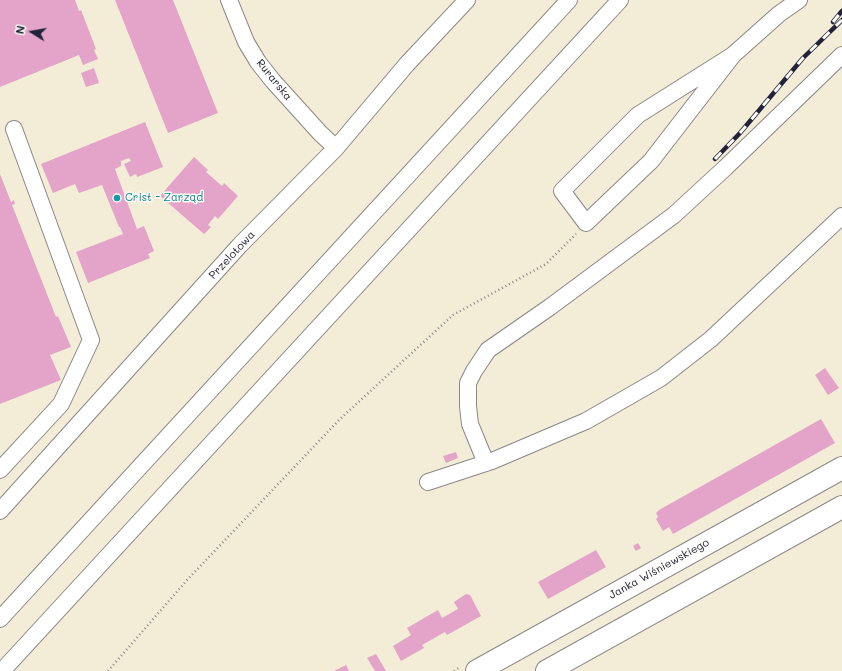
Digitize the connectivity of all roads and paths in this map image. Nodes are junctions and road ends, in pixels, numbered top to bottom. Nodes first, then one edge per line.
1 (229, 0) edge
2 (467, 0) edge
3 (569, 0) edge
4 (620, 0) edge
5 (798, 0) edge
6 (733, 54) junction
7 (842, 55) edge
8 (14, 129) dead end
9 (336, 148) junction
10 (842, 216) edge
11 (586, 223) junction
12 (486, 463) junction
13 (842, 468) edge
14 (0, 470) edge
15 (428, 482) dead end
16 (842, 507) edge
17 (0, 511) edge
18 (0, 619) edge
19 (2, 671) edge
20 (108, 671) edge
21 (477, 671) edge
22 (547, 671) edge

1 - 9 street, Rurarska
2 - 9 street, Przelotowa
3 - 18 street
4 - 19 street
5 - 6 street
6 - 11 street
6 - 11 street
7 - 12 street
8 - 14 street
9 - 17 street, Przelotowa
10 - 12 street
11 - 20 path
12 - 15 street
13 - 21 highway, Janka Wiśniewskiego
16 - 22 highway

